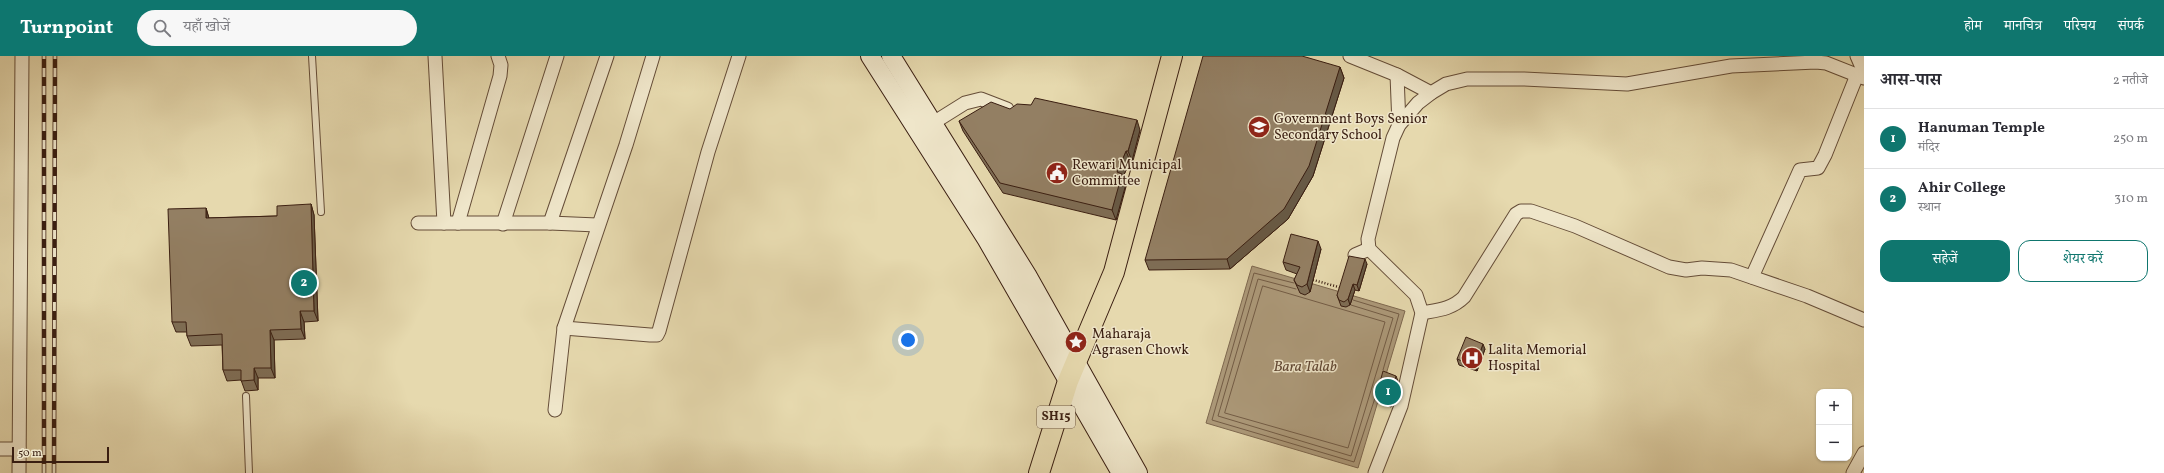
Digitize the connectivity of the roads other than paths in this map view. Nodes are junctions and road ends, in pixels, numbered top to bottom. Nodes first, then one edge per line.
1 (22, 56) edge
2 (312, 56) edge
3 (435, 56) edge
4 (498, 56) edge
5 (557, 56) edge
6 (607, 56) edge
7 (653, 56) edge
8 (739, 56) edge
9 (870, 56) edge
10 (891, 56) edge
11 (1172, 56) edge
12 (1350, 56) edge
13 (1857, 56) edge
14 (1397, 75) junction
15 (1862, 75) edge
16 (1431, 93) junction
17 (1013, 111) edge
18 (933, 123) junction
19 (1399, 125) junction
20 (321, 212) dead end
21 (418, 223) dead end
22 (444, 223) junction
23 (458, 223) junction
24 (550, 223) junction
25 (503, 224) junction
26 (597, 225) junction
27 (1369, 249) junction
28 (1355, 255) dead end
29 (1752, 277) junction
30 (1422, 312) junction
31 (1864, 320) edge
32 (564, 328) junction
33 (1076, 362) junction
34 (1068, 381) junction
35 (246, 396) dead end
36 (555, 410) dead end
37 (0, 449) edge
38 (19, 449) junction
39 (1864, 453) edge
40 (19, 473) edge
41 (249, 473) edge
42 (1038, 473) edge
43 (1120, 473) edge
44 (1138, 473) edge
45 (1375, 473) edge
46 (1853, 473) edge

1 - 38 street
2 - 20 lane
3 - 22 street
4 - 23 street
5 - 25 street
6 - 24 street
7 - 26 street
8 - 32 street
9 - 34 main road
10 - 18 main road
11 - 33 main road
12 - 14 street
13 - 15 street
14 - 16 street
14 - 19 street
15 - 16 street
15 - 29 street
16 - 19 street
17 - 18 street
18 - 33 main road
19 - 27 street
21 - 22 street
22 - 23 street
23 - 25 street
24 - 25 street
24 - 26 street
26 - 32 street
27 - 28 street
27 - 30 street
29 - 30 street
29 - 31 street
30 - 45 street
32 - 36 street
33 - 34 main road, SH15
33 - 44 main road
34 - 42 main road, SH15
34 - 43 main road
35 - 41 lane
37 - 38 street
38 - 40 street
39 - 46 street

